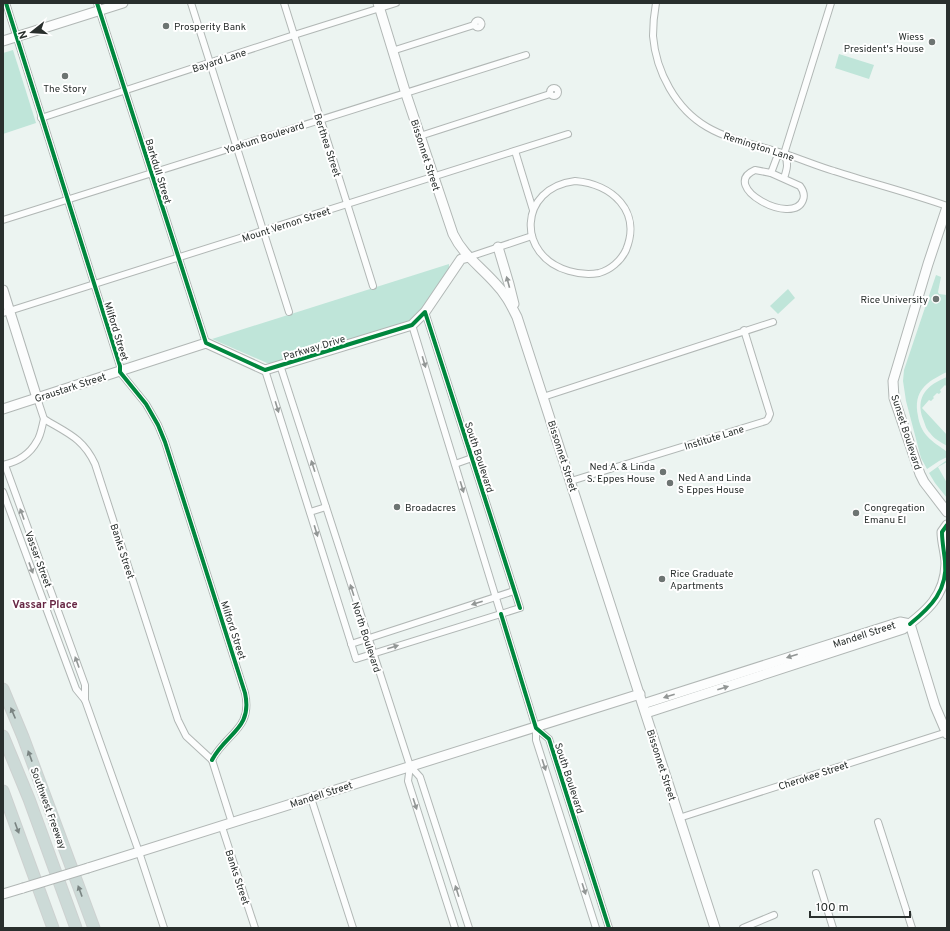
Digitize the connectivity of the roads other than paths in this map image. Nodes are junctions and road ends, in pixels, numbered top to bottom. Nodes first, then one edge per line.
1 (6, 3) edge
2 (123, 3) edge
3 (191, 3) edge
4 (284, 3) edge
5 (396, 3) edge
6 (656, 3) edge
7 (831, 3) edge
8 (379, 6) edge
9 (98, 7) edge
10 (474, 25) dead end
11 (294, 35) junction
12 (16, 37) junction
13 (3, 41) edge
14 (392, 51) junction
15 (526, 56) dead end
16 (210, 63) junction
17 (126, 91) junction
18 (406, 94) junction
19 (550, 94) dead end
20 (41, 118) junction
21 (320, 119) junction
22 (568, 134) dead end
23 (420, 136) junction
24 (237, 146) junction
25 (514, 151) junction
26 (784, 154) junction
27 (152, 173) junction
28 (771, 173) junction
29 (434, 177) junction
30 (784, 178) junction
31 (67, 199) junction
32 (347, 204) junction
33 (947, 207) edge
34 (533, 210) junction
35 (3, 220) edge
36 (263, 232) junction
37 (532, 236) junction
38 (498, 247) junction
39 (178, 257) junction
40 (469, 257) junction
41 (94, 284) junction
42 (373, 286) dead end
43 (3, 290) edge
44 (6, 312) edge
45 (289, 312) dead end
46 (426, 312) junction
47 (517, 317) junction
48 (772, 322) dead end
49 (412, 325) junction
50 (744, 330) junction
51 (206, 343) junction
52 (280, 365) junction
53 (265, 370) junction
54 (120, 372) junction
55 (543, 397) junction
56 (37, 398) junction
57 (3, 409) edge
58 (44, 419) junction
59 (472, 458) junction
60 (455, 464) junction
61 (4, 465) edge
62 (571, 481) junction
63 (3, 492) edge
64 (326, 507) junction
65 (310, 512) junction
66 (947, 512) edge
67 (947, 525) edge
68 (514, 592) junction
69 (496, 597) junction
70 (502, 614) junction
71 (910, 624) junction
72 (368, 638) junction
73 (351, 644) junction
74 (373, 654) junction
75 (3, 689) edge
76 (640, 694) junction
77 (85, 700) junction
78 (644, 708) junction
79 (536, 728) junction
80 (947, 732) edge
81 (3, 736) edge
82 (212, 760) junction
83 (410, 766) junction
84 (3, 791) edge
85 (311, 798) junction
86 (680, 818) junction
87 (878, 822) dead end
88 (232, 824) junction
89 (222, 827) junction
90 (139, 852) junction
91 (816, 873) dead end
92 (3, 894) edge
93 (774, 916) dead end
94 (53, 928) edge
95 (76, 928) edge
96 (94, 928) edge
97 (164, 928) edge
98 (255, 928) edge
99 (353, 928) edge
100 (455, 928) edge
101 (469, 928) edge
102 (596, 928) edge
103 (609, 928) edge
104 (715, 928) edge
105 (743, 928) edge
106 (833, 928) edge
107 (912, 928) edge

1 - 12 street, Milford Street
2 - 9 street
3 - 16 street
4 - 11 street, Berthea Street
5 - 8 street, Bayard Lane
6 - 26 street, Remington Lane
7 - 26 street
8 - 11 street, Bayard Lane
8 - 14 street, Bissonnet Street
9 - 12 street
9 - 17 street, Barkdull Street
10 - 14 street
11 - 16 street, Bayard Lane
11 - 21 street, Berthea Street
12 - 13 street
12 - 20 street, Milford Street
14 - 18 street, Bissonnet Street
15 - 18 street, Yoakum Boulevard
16 - 17 street, Bayard Lane
16 - 24 street
17 - 20 street, Bayard Lane
17 - 27 street, Barkdull Street
18 - 21 street, Yoakum Boulevard
18 - 23 street, Bissonnet Street
19 - 23 street
20 - 31 street, Milford Street
21 - 24 street, Yoakum Boulevard
21 - 32 street, Berthea Street
22 - 25 street, Mount Vernon Street
23 - 29 street, Bissonnet Street
24 - 27 street, Yoakum Boulevard
24 - 36 street
25 - 29 street, Mount Vernon Street
25 - 34 street
26 - 28 street
26 - 30 street
26 - 33 street, Remington Lane
27 - 31 street, Yoakum Boulevard
27 - 39 street, Barkdull Street
28 - 30 street
28 - 30 street
29 - 32 street, Mount Vernon Street
29 - 40 street, Bissonnet Street
31 - 35 street, Yoakum Boulevard
31 - 41 street, Milford Street
32 - 36 street, Mount Vernon Street
32 - 42 street, Berthea Street
33 - 66 street, Sunset Boulevard
34 - 37 street
34 - 37 street
36 - 39 street, Mount Vernon Street
36 - 45 street
37 - 38 street
38 - 40 street
47 -> 38 street
39 - 41 street, Mount Vernon Street
39 - 51 street, Barkdull Street
40 - 46 street, Parkway Drive
40 - 47 street, Bissonnet Street
41 - 44 street, Mount Vernon Street
41 - 54 street, Milford Street
43 - 44 street
44 - 56 street
46 - 49 street, Parkway Drive
46 - 59 street, South Boulevard
47 - 55 street, Bissonnet Street
48 - 50 street
49 - 52 street, Parkway Drive
49 -> 60 street, South Boulevard
50 - 55 street
50 - 62 street, Institute Lane
51 - 53 street
51 - 54 street, Graustark Street
52 - 53 street, Parkway Drive
64 -> 52 street, North Boulevard
53 -> 65 street, North Boulevard
54 - 56 street, Graustark Street
54 - 82 street, Milford Street
55 - 62 street, Bissonnet Street
56 - 57 street, Graustark Street
56 - 58 street
58 - 61 street, Vassar Street
58 - 82 street, Banks Street
59 - 60 street, South Boulevard
59 - 68 street, South Boulevard
60 -> 69 street, South Boulevard
77 -> 61 street, Vassar Street
62 - 76 street, Bissonnet Street
63 -> 77 street, Vassar Street
64 - 65 street
72 -> 64 street, North Boulevard
65 -> 73 street, North Boulevard
67 - 71 street
68 - 69 street
68 - 70 street, South Boulevard
69 - 70 street, South Boulevard
69 -> 72 street
74 -> 70 street
70 - 79 street, South Boulevard
71 - 78 street, Mandell Street
71 - 80 street
72 - 73 street
72 - 74 street, North Boulevard
73 - 74 street, North Boulevard
74 - 83 street, North Boulevard
96 -> 75 highway, Southwest Freeway
76 - 78 street, Bissonnet Street
76 - 79 street, Mandell Street
77 - 90 street, Vassar Street
78 - 86 street, Bissonnet Street
79 - 83 street, Mandell Street
79 -> 102 street, South Boulevard
79 - 103 street, South Boulevard
80 - 86 street, Cherokee Street
81 - 95 highway
82 - 88 street, Banks Street
83 - 85 street, Mandell Street
83 -> 100 street, North Boulevard
101 -> 83 street, North Boulevard
84 -> 94 highway
85 - 88 street, Mandell Street
85 - 99 street
86 - 104 street, Bissonnet Street
87 - 107 street
88 - 89 street, Mandell Street
89 - 90 street, Mandell Street
89 - 98 street, Banks Street
90 - 92 street, Mandell Street, bridge
90 - 97 street, Vassar Street
91 - 106 street
93 - 105 street

